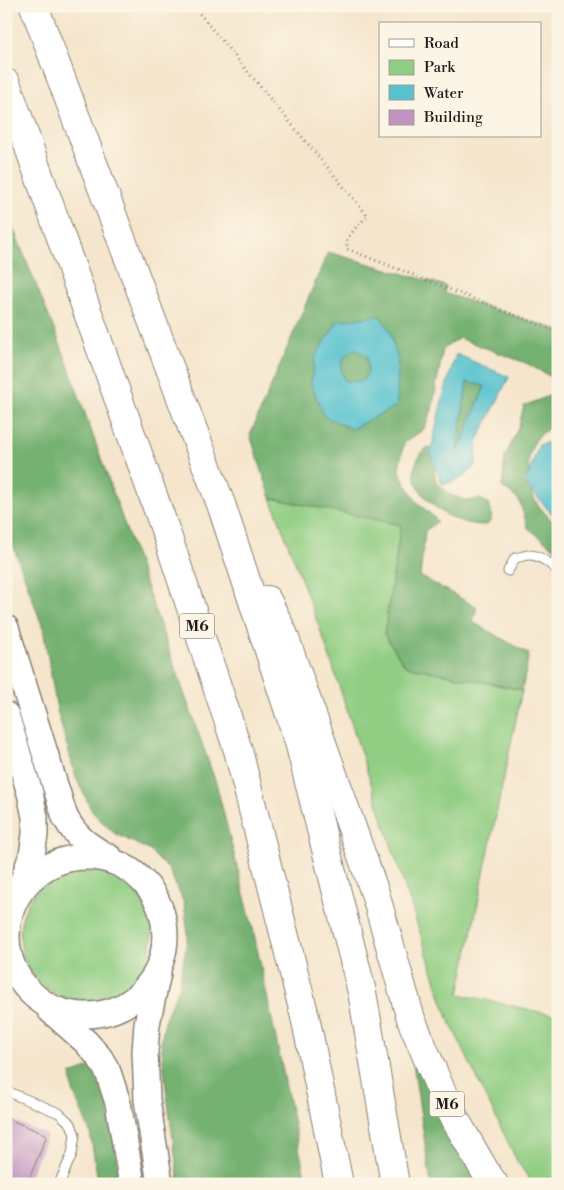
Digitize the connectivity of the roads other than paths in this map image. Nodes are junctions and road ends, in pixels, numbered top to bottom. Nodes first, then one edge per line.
1 (34, 6) edge
2 (6, 83) edge
3 (222, 507) junction
4 (508, 571) dead end
5 (558, 571) edge
6 (6, 628) edge
7 (6, 715) edge
8 (124, 866) junction
9 (11, 908) edge
10 (160, 966) junction
11 (20, 982) edge
12 (6, 1091) edge
13 (59, 1184) edge
14 (132, 1184) edge
15 (160, 1184) edge
16 (339, 1184) edge
17 (395, 1184) edge
18 (494, 1184) edge

1 - 3 highway, M6
2 - 16 highway, M6
3 - 17 highway, M6
3 - 18 highway, M6
4 - 5 lane
6 - 8 main road
7 - 9 main road
8 - 9 main road
8 - 10 main road
9 - 11 main road
10 - 11 main road
10 - 15 main road
11 - 14 main road
12 - 13 lane

